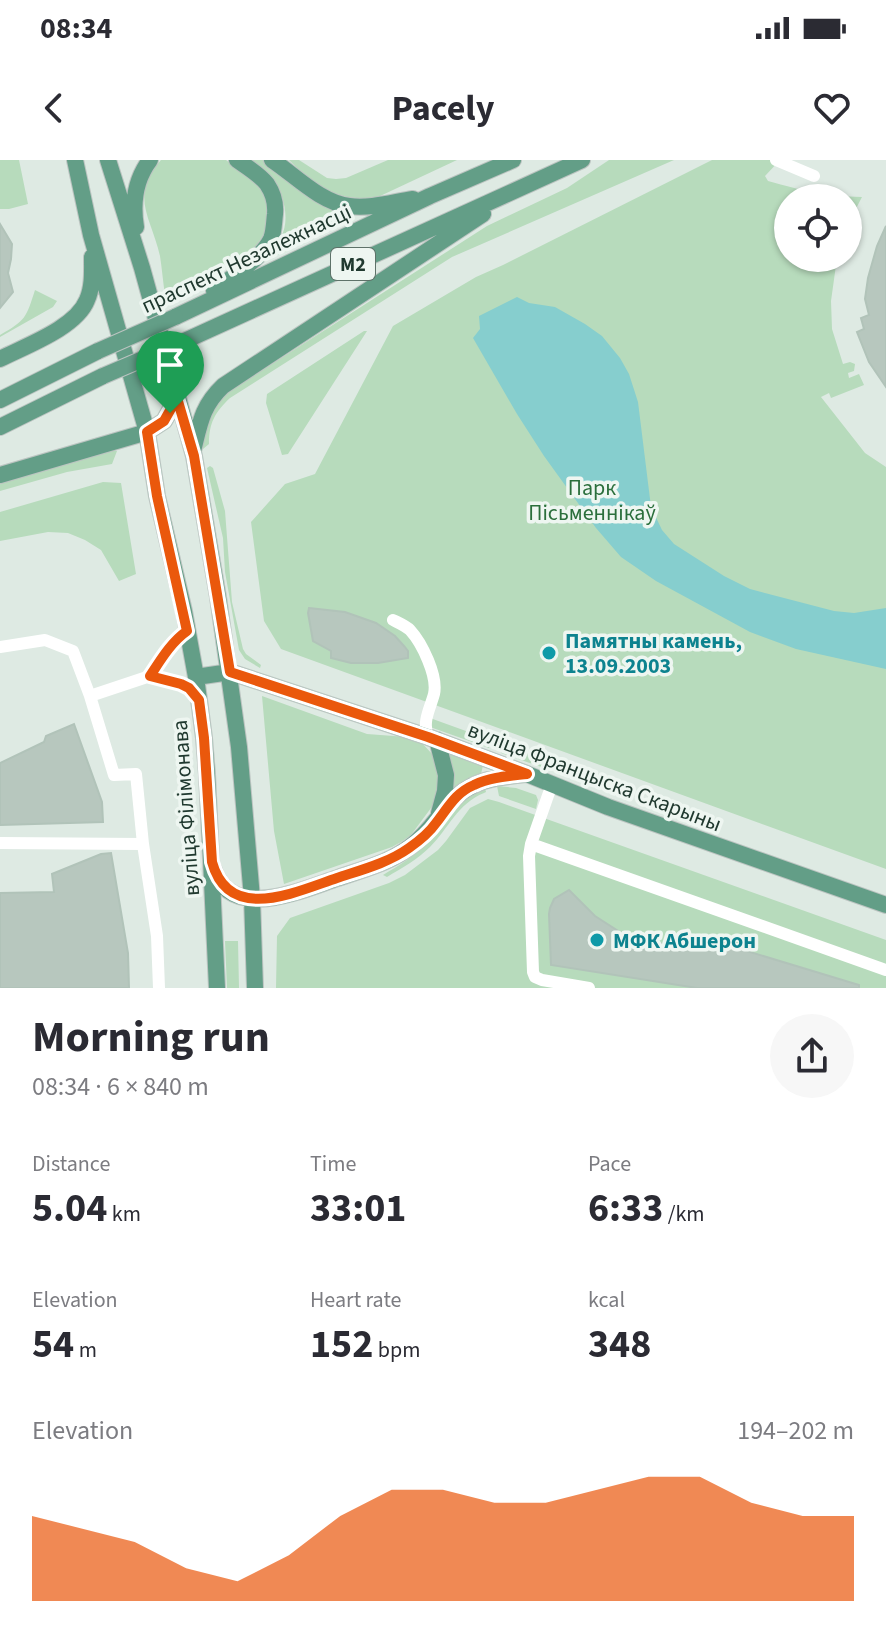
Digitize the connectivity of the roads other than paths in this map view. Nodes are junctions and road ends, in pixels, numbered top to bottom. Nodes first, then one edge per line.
1 (75, 160) edge
2 (108, 160) edge
3 (150, 160) edge
4 (237, 160) edge
5 (272, 160) edge
6 (513, 160) edge
7 (582, 160) edge
8 (776, 160) edge
9 (814, 176) dead end
10 (527, 185) junction
11 (430, 196) junction
12 (91, 235) junction
13 (142, 268) junction
14 (191, 309) junction
15 (0, 359) edge
16 (177, 398) junction
17 (0, 400) edge
18 (0, 427) edge
19 (147, 432) junction
20 (193, 452) junction
21 (0, 475) edge
22 (393, 620) dead end
23 (187, 631) junction
24 (0, 647) edge
25 (230, 672) junction
26 (150, 676) junction
27 (196, 677) junction
28 (90, 696) junction
29 (199, 700) junction
30 (426, 717) junction
31 (407, 730) junction
32 (433, 738) junction
33 (527, 774) junction
34 (552, 784) junction
35 (437, 822) junction
36 (0, 843) edge
37 (143, 844) junction
38 (531, 844) junction
39 (212, 862) junction
40 (252, 898) junction
41 (886, 905) edge
42 (886, 970) edge
43 (159, 988) edge
44 (217, 988) edge
45 (255, 988) edge
46 (589, 988) edge

1 - 12 main road, вуліца Філімонава
2 - 13 main road
3 - 13 main road
4 - 14 main road
5 - 11 main road
6 - 11 main road, праспект Незалежнасці / М2
7 - 10 main road, М2
8 - 9 lane
10 - 18 main road, М2, bridge
10 - 20 main road
11 - 14 main road, праспект Незалежнасці / М2
12 - 15 main road
12 - 19 main road, вуліца Філімонава
13 - 16 main road
14 - 17 main road, праспект Незалежнасці / М2, bridge
16 - 19 main road
16 - 20 main road
19 - 21 main road
19 - 23 main road, вуліца Філімонава
20 - 25 main road
22 - 30 lane
23 - 26 lane
23 - 27 main road, вуліца Філімонава
24 - 28 lane
25 - 27 main road, вуліца Францыска Скарыны
25 - 31 main road, вуліца Францыска Скарыны
25 - 40 main road
26 - 28 lane
26 - 29 lane
27 - 29 main road, вуліца Філімонава
28 - 37 lane
29 - 39 main road, вуліца Філімонава
30 - 31 lane
30 - 32 lane
31 - 32 main road, вуліца Францыска Скарыны
32 - 33 main road, вуліца Францыска Скарыны
32 - 35 main road
33 - 34 main road, вуліца Францыска Скарыны
33 - 35 main road
34 - 38 lane
34 - 41 main road, вуліца Францыска Скарыны
35 - 40 main road
36 - 37 lane
37 - 43 lane
38 - 42 lane
38 - 46 lane
39 - 40 main road
39 - 44 main road, вуліца Філімонава
40 - 45 main road

